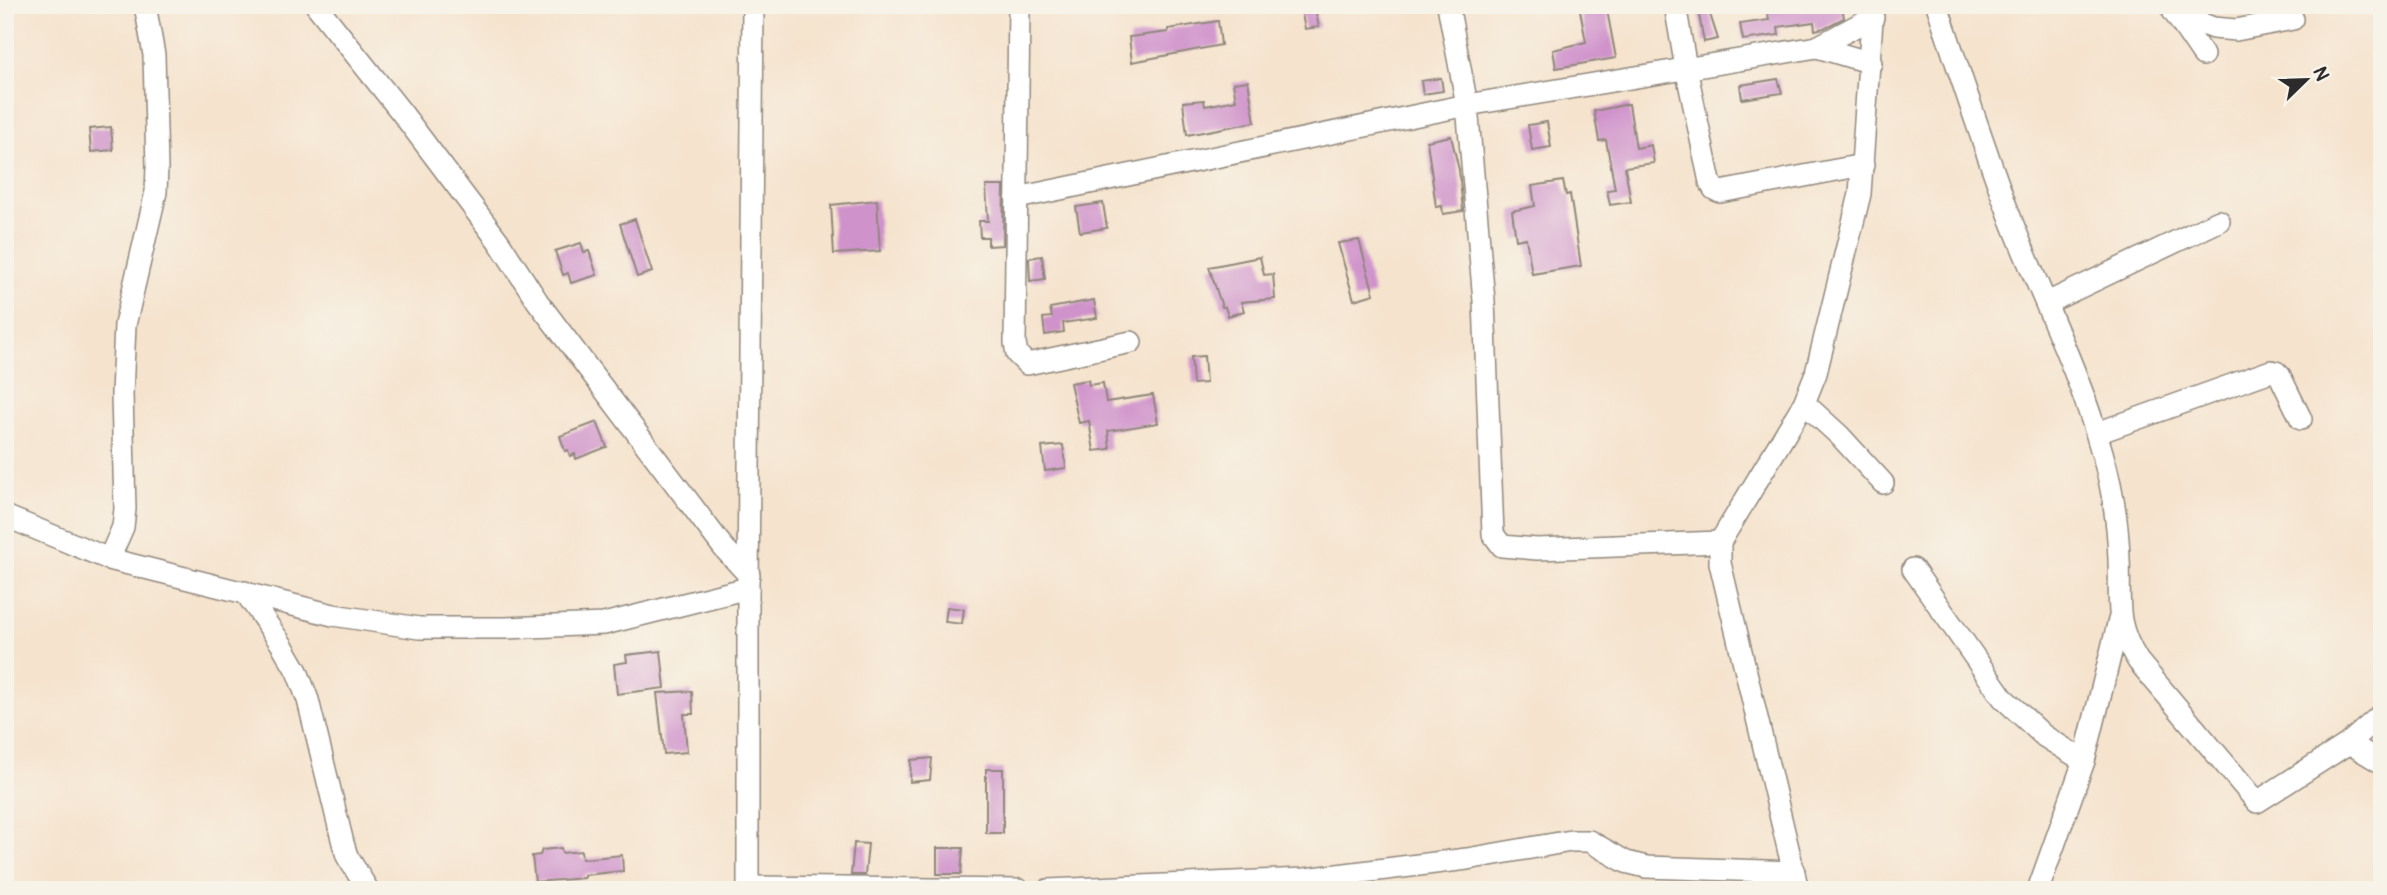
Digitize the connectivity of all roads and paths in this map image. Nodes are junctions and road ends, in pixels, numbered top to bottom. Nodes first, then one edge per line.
1 (145, 5) edge
2 (316, 5) edge
3 (753, 5) edge
4 (1019, 5) edge
5 (1448, 5) edge
6 (1675, 5) edge
7 (1937, 5) edge
8 (2172, 10) edge
9 (1873, 11) edge
10 (2293, 19) dead end
11 (1817, 47) junction
12 (2203, 55) dead end
13 (1871, 62) junction
14 (1686, 68) junction
15 (1467, 105) junction
16 (1863, 165) junction
17 (1017, 198) junction
18 (2219, 221) dead end
19 (2047, 303) junction
20 (1131, 342) dead end
21 (1804, 403) junction
22 (2301, 419) dead end
23 (2097, 433) junction
24 (1882, 483) dead end
25 (5, 516) edge
26 (1720, 542) junction
27 (108, 559) junction
28 (1913, 569) dead end
29 (748, 581) junction
30 (245, 592) junction
31 (2119, 618) junction
32 (2382, 714) edge
33 (2349, 743) junction
34 (2084, 761) junction
35 (2382, 763) edge
36 (1796, 881) edge
37 (749, 888) edge
38 (368, 890) edge
39 (1019, 890) edge
40 (1048, 890) edge
41 (2038, 890) edge

1 - 27 street
2 - 29 street
3 - 29 street
4 - 17 street
5 - 15 street
6 - 14 street
7 - 19 street
8 - 10 street
8 - 12 street
9 - 11 street
9 - 13 street
11 - 13 street
11 - 14 street
13 - 16 street
14 - 15 street
14 - 16 street
15 - 17 street
15 - 26 street
16 - 21 street
17 - 20 street
18 - 19 street
19 - 23 street
21 - 24 street
21 - 26 street
22 - 23 street
23 - 31 street
25 - 27 street
26 - 36 street
27 - 30 street
28 - 34 street
29 - 30 street
29 - 37 street
30 - 38 street
31 - 33 street
31 - 34 street
32 - 33 street
33 - 35 street
34 - 41 street
36 - 40 street
37 - 39 street

